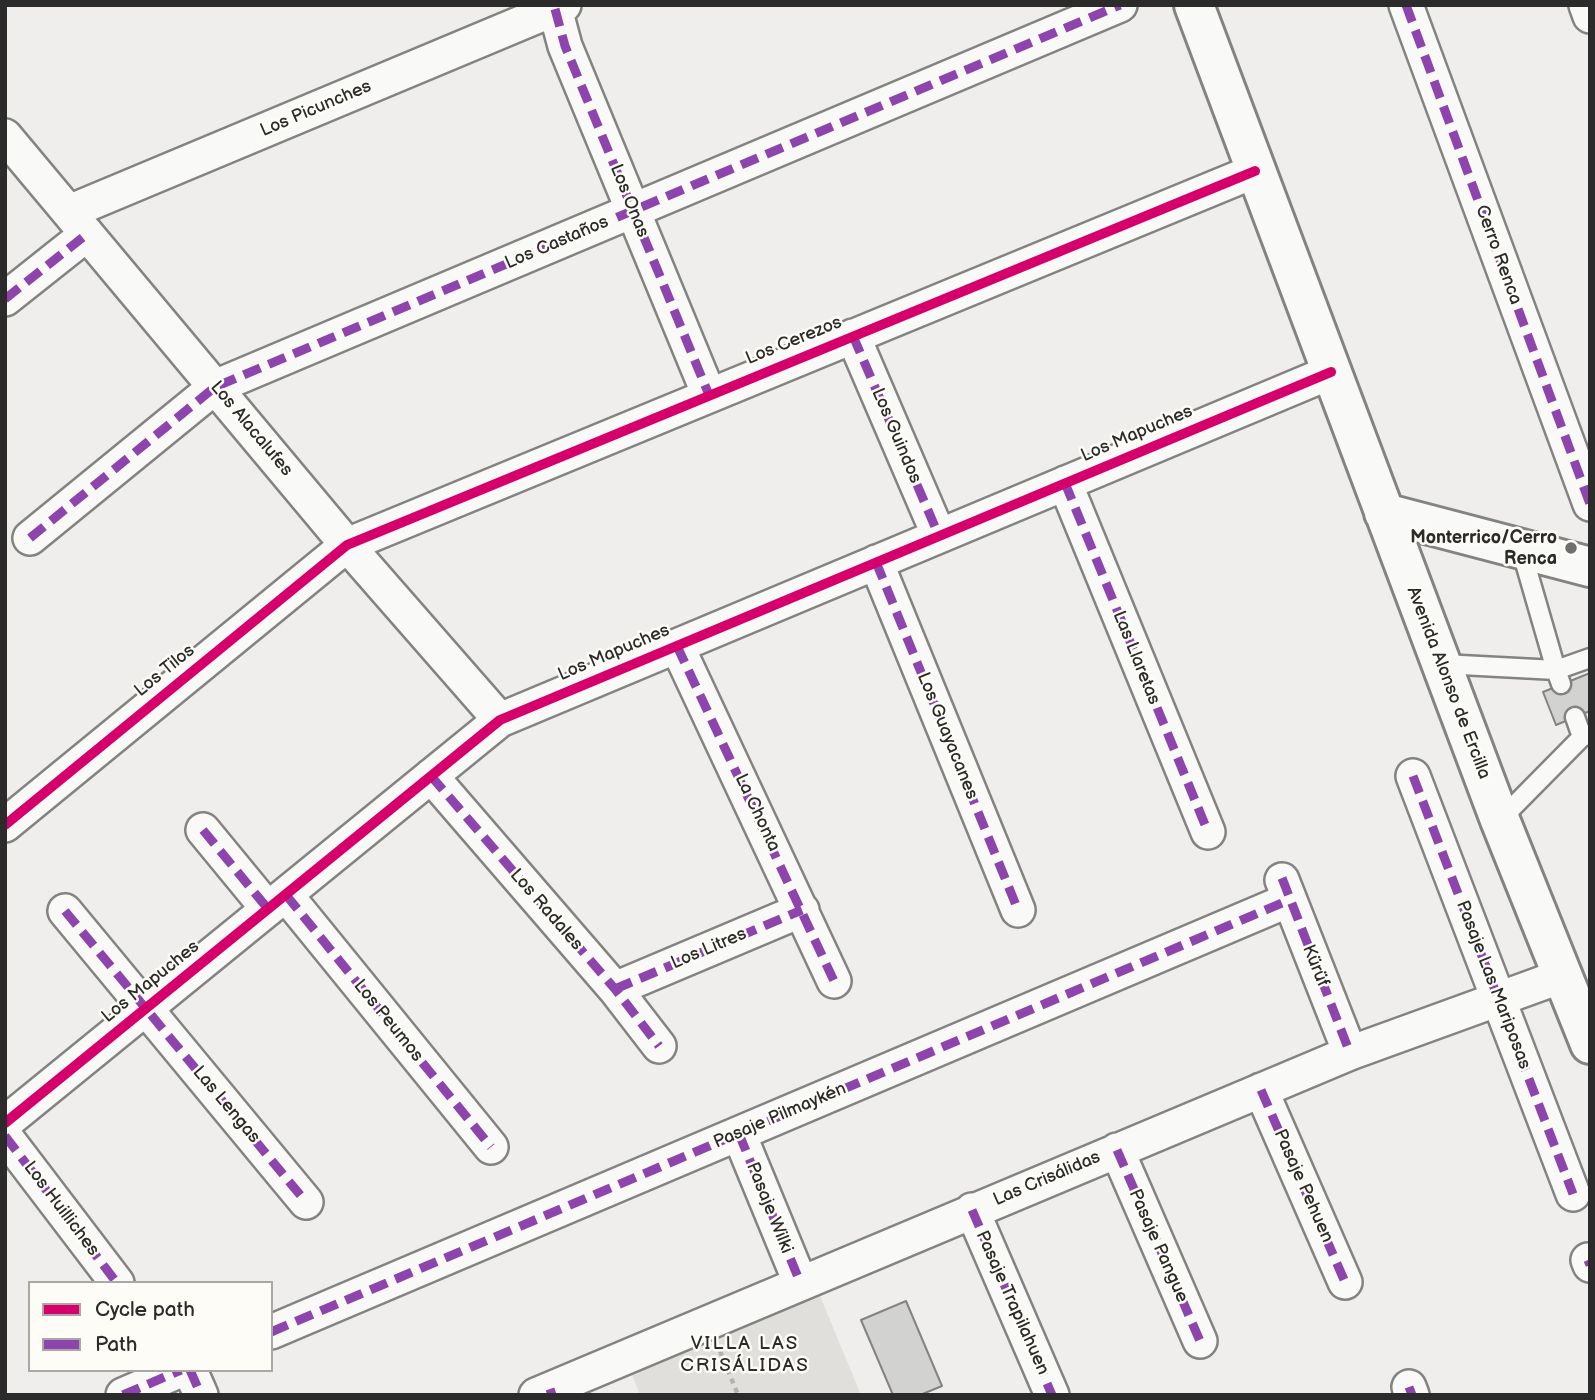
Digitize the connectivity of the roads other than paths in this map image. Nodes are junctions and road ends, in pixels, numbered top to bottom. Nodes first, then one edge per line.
1 (1120, 5) edge
2 (1194, 5) edge
3 (1406, 5) edge
4 (1586, 5) edge
5 (557, 7) edge
6 (1590, 16) edge
7 (5, 136) edge
8 (1255, 171) junction
9 (633, 211) junction
10 (78, 223) junction
11 (5, 299) edge
12 (853, 336) junction
13 (1331, 372) junction
14 (215, 387) junction
15 (709, 395) junction
16 (1065, 483) junction
17 (1590, 504) edge
18 (1384, 513) junction
19 (939, 536) junction
20 (30, 538) dead end
21 (347, 545) junction
22 (1521, 549) junction
23 (876, 562) junction
24 (1590, 567) edge
25 (677, 646) junction
26 (1590, 657) edge
27 (1442, 664) junction
28 (1559, 677) junction
29 (1574, 717) dead end
30 (500, 720) junction
31 (1586, 736) edge
32 (431, 776) junction
33 (1413, 776) dead end
34 (1500, 820) junction
35 (5, 825) edge
36 (203, 830) dead end
37 (1208, 832) dead end
38 (1285, 889) joint
39 (277, 902) junction
40 (1018, 909) dead end
41 (802, 910) junction
42 (65, 911) dead end
43 (1562, 976) junction
44 (834, 982) dead end
45 (615, 989) junction
46 (1498, 999) junction
47 (145, 1009) junction
48 (1590, 1044) edge
49 (659, 1046) dead end
50 (1350, 1054) junction
51 (1261, 1090) junction
52 (7, 1120) edge
53 (739, 1134) junction
54 (491, 1147) dead end
55 (1117, 1150) junction
56 (1573, 1194) dead end
57 (306, 1202) dead end
58 (972, 1210) junction
59 (116, 1281) edge
60 (800, 1282) junction
61 (1345, 1282) dead end
62 (273, 1331) edge
63 (1200, 1341) dead end
64 (176, 1372) edge
65 (191, 1372) edge
66 (546, 1393) edge
67 (123, 1395) edge
68 (201, 1395) edge
69 (1052, 1395) edge

1 - 9 street, Los Castaños
2 - 8 main road, Avenida Alonso de Ercilla
3 - 17 street, Cerro Renca
4 - 6 street
5 - 9 street, Los Onas
5 - 10 street, Los Picunches
7 - 10 street, Los Alacalufes
8 - 12 street, Los Cerezos
8 - 13 main road, Avenida Alonso de Ercilla
9 - 14 street, Los Castaños
9 - 15 street, Los Onas
10 - 11 street, Los Picunches
10 - 14 street, Los Alacalufes
12 - 15 street, Los Cerezos
12 - 19 street, Los Guindos
13 - 16 street, Los Mapuches
13 - 18 main road, Avenida Alonso de Ercilla
14 - 20 street, Los Castaños
14 - 21 street, Los Alacalufes
15 - 21 street, Los Cerezos
16 - 19 street, Los Mapuches
16 - 37 street, Las Llaretas
18 - 22 main road
18 - 27 main road, Avenida Alonso de Ercilla
19 - 23 street, Los Mapuches
21 - 30 street, Los Alacalufes
21 - 35 street, Los Tilos
22 - 24 main road
22 - 28 lane
23 - 25 street, Los Mapuches
23 - 40 street, Los Guayacanes
25 - 30 street, Los Mapuches
25 - 41 street, La Chonta
26 - 28 lane
27 - 28 lane
27 - 34 main road, Avenida Alonso de Ercilla
29 - 31 lane
30 - 32 street, Los Mapuches
31 - 34 lane
32 - 39 street, Los Mapuches
32 - 45 street, Los Radales
33 - 46 street, Pasaje Las Mariposas
34 - 43 main road, Avenida Alonso de Ercilla
36 - 39 street, Los Peumos
38 - 50 street, Kürüf
38 - 53 street, Pasaje Pilmaykén
39 - 47 street, Los Mapuches
39 - 54 street, Los Peumos
41 - 44 street, La Chonta
41 - 45 street, Los Litres
42 - 47 street, Las Lengas
43 - 46 street, Las Crisálidas
43 - 48 main road, Avenida Alonso de Ercilla
45 - 49 street, Los Radales
46 - 50 street, Las Crisálidas
46 - 56 street, Pasaje Las Mariposas
47 - 52 street, Los Mapuches
47 - 57 street, Las Lengas
50 - 51 street, Las Crisálidas
51 - 55 street, Las Crisálidas
51 - 61 street, Pasaje Pehuen
52 - 59 street, Los Huilliches
53 - 60 street, Pasaje Wilki
53 - 62 street, Pasaje Pilmaykén
55 - 58 street, Las Crisálidas
55 - 63 street, Pasaje Pangue
58 - 60 street, Las Crisálidas
58 - 69 street, Pasaje Trapilahuen
60 - 66 street, Las Crisálidas
64 - 67 street
65 - 68 street

